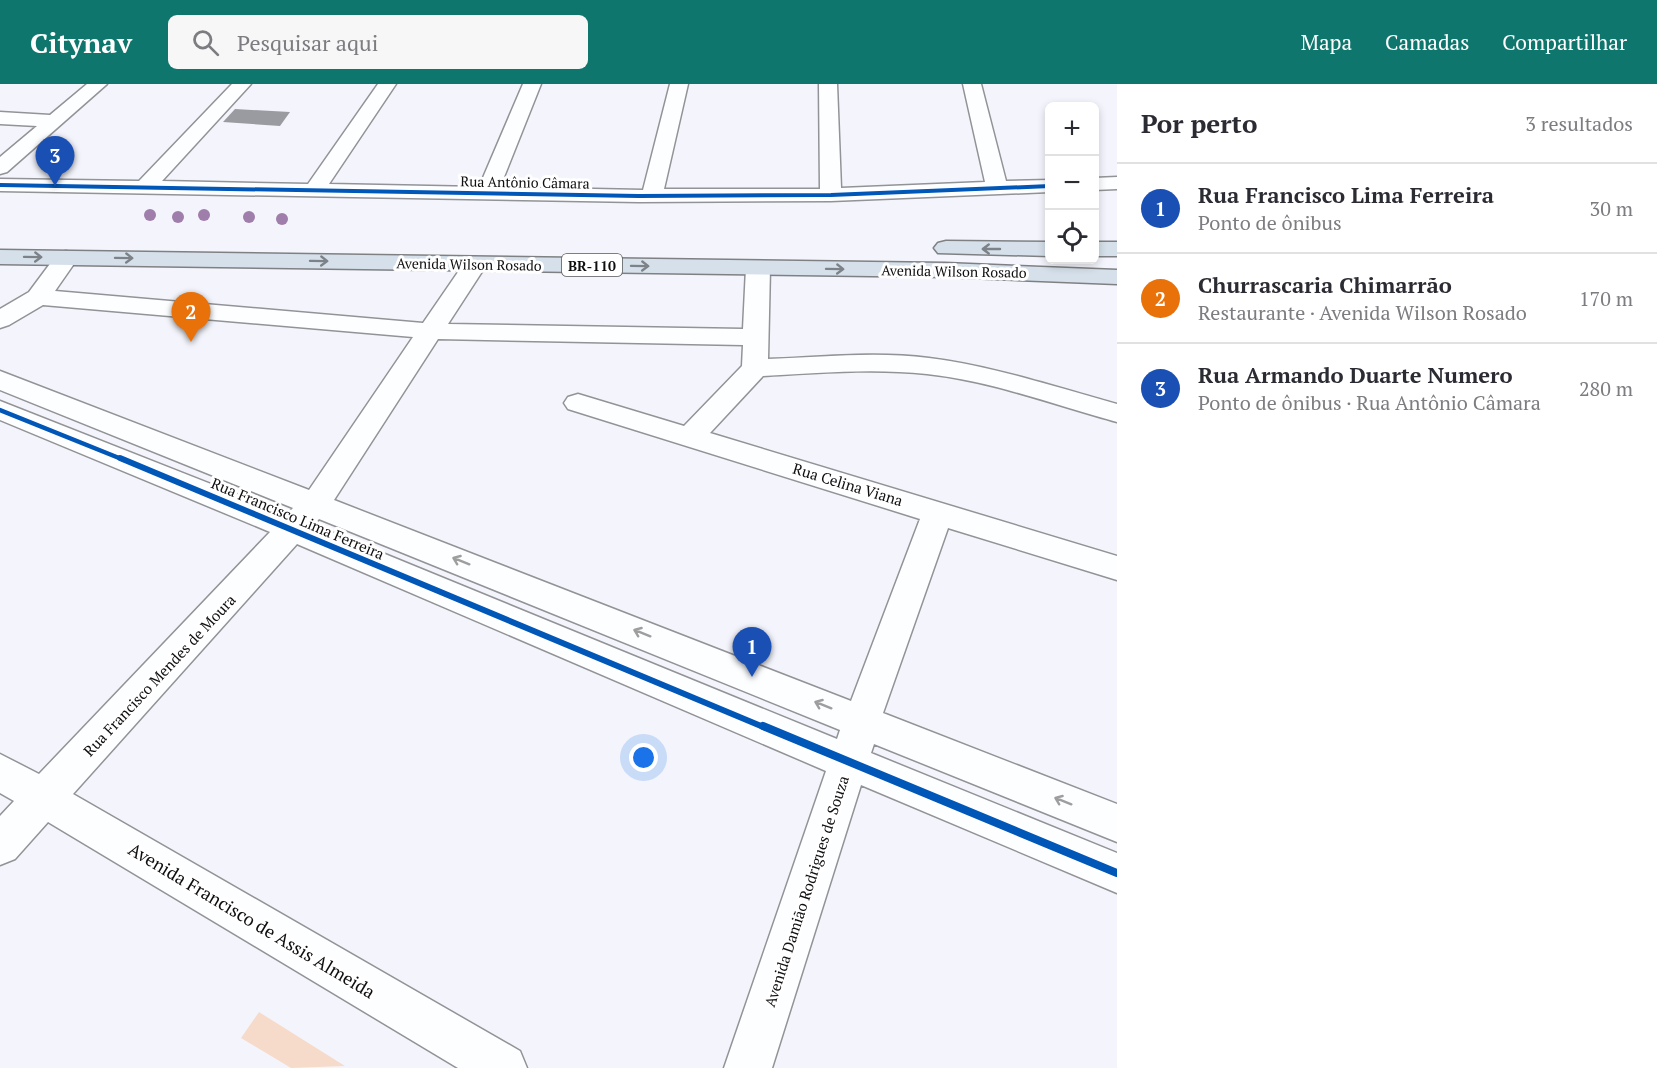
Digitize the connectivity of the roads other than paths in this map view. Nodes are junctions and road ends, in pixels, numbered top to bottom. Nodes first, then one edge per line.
1 (98, 84) edge
2 (242, 84) edge
3 (387, 84) edge
4 (532, 84) edge
5 (679, 84) edge
6 (828, 84) edge
7 (972, 84) edge
8 (0, 118) edge
9 (54, 121) junction
10 (0, 168) edge
11 (1117, 183) edge
12 (0, 184) edge
13 (1099, 184) edge
14 (1045, 186) edge
15 (146, 187) junction
16 (997, 189) junction
17 (314, 190) junction
18 (487, 193) junction
19 (831, 195) junction
20 (651, 196) junction
21 (0, 236) edge
22 (1045, 249) edge
23 (1099, 249) edge
24 (1117, 249) edge
25 (0, 257) edge
26 (66, 258) junction
27 (476, 264) junction
28 (758, 268) junction
29 (1117, 277) edge
30 (38, 297) junction
31 (0, 320) edge
32 (431, 331) junction
33 (755, 337) junction
34 (754, 368) junction
35 (0, 380) edge
36 (578, 403) dead end
37 (0, 410) edge
38 (1117, 413) edge
39 (100, 434) junction
40 (690, 437) junction
41 (938, 512) junction
42 (305, 515) junction
43 (1117, 568) edge
44 (515, 582) junction
45 (489, 612) junction
46 (862, 721) junction
47 (848, 764) junction
48 (0, 772) edge
49 (45, 798) junction
50 (1117, 823) edge
51 (0, 845) edge
52 (1117, 873) edge
53 (503, 1068) edge
54 (748, 1068) edge

1 - 9 street
2 - 15 street
3 - 17 street
4 - 18 street
5 - 20 street
6 - 19 street
7 - 16 street
8 - 9 street
9 - 10 street
11 - 13 street
12 - 15 street, Rua Antônio Câmara
14 - 16 street, Rua Antônio Câmara
15 - 17 street, Rua Antônio Câmara
16 - 19 street, Rua Antônio Câmara
17 - 18 street, Rua Antônio Câmara
18 - 20 street, Rua Antônio Câmara
19 - 20 street, Rua Antônio Câmara
22 -> 21 highway, Avenida Wilson Rosado / BR-110
23 - 24 highway
25 -> 26 highway, Avenida Wilson Rosado / BR-110
26 -> 27 highway, Avenida Wilson Rosado / BR-110
26 - 30 street
27 -> 28 highway, Avenida Wilson Rosado / BR-110
27 - 32 street, Rua Francisco Mendes de Moura
28 -> 29 highway, Avenida Wilson Rosado / BR-110
28 - 33 street
30 - 31 street
30 - 32 street
32 - 33 street
32 - 42 street, Rua Francisco Mendes de Moura
33 - 34 street
34 - 38 street
34 - 40 street
35 - 39 street, Rua Francisco Lima Ferreira
36 - 40 street, Rua Celina Viana
37 - 39 street, Rua Francisco Lima Ferreira
39 - 42 street, Rua Francisco Lima Ferreira
40 - 41 street, Rua Celina Viana
41 - 43 street, Rua Celina Viana
41 - 46 street, Avenida Damião Rodrigues de Souza
44 -> 42 street, Rua Francisco Lima Ferreira
42 - 45 street, Rua Francisco Lima Ferreira
42 - 49 street, Rua Francisco Mendes de Moura
44 - 45 street
46 -> 44 street, Rua Francisco Lima Ferreira
45 - 47 street, Rua Francisco Lima Ferreira
46 - 47 street, Avenida Damião Rodrigues de Souza
50 -> 46 street, Rua Francisco Lima Ferreira
47 - 52 street, Rua Francisco Lima Ferreira
47 - 54 street, Avenida Damião Rodrigues de Souza
48 - 49 street, Avenida Francisco de Assis Almeida
49 - 51 street, Rua Francisco Mendes de Moura
49 - 53 street, Avenida Francisco de Assis Almeida

